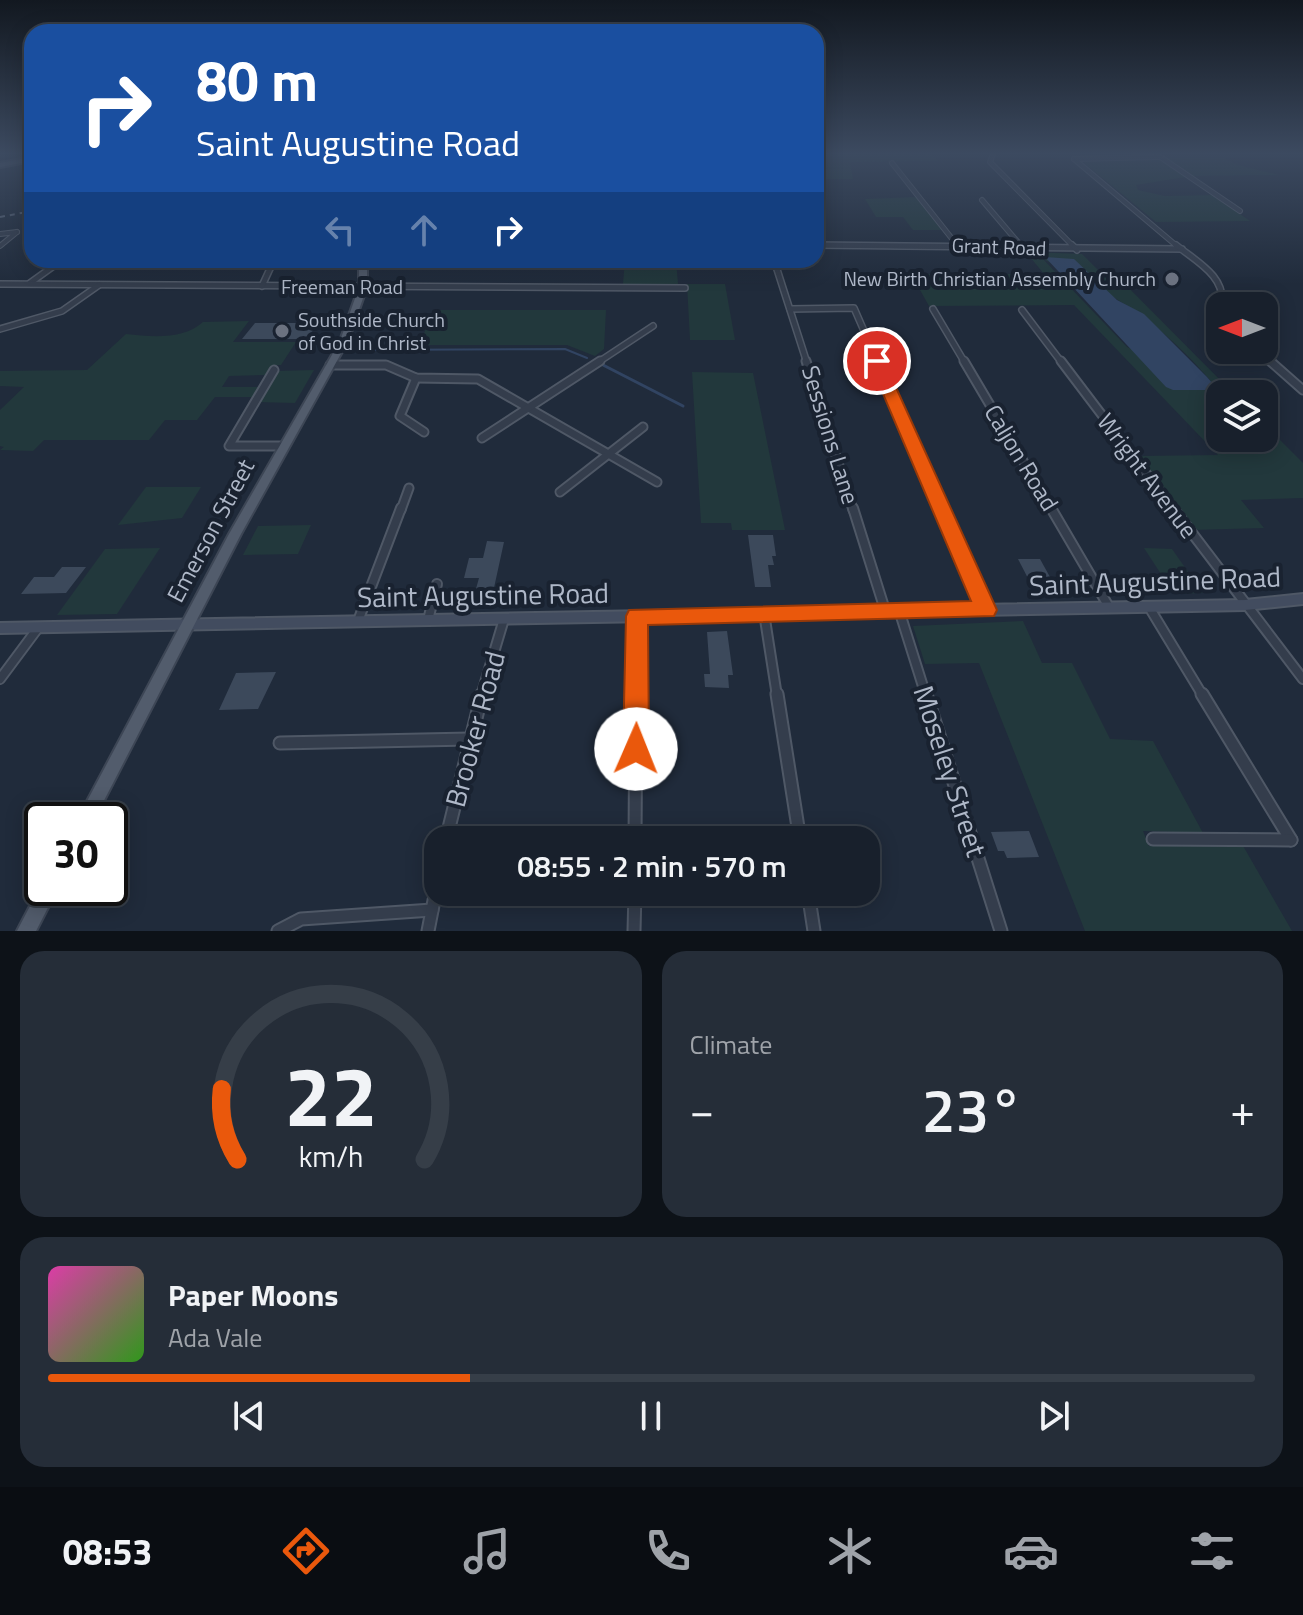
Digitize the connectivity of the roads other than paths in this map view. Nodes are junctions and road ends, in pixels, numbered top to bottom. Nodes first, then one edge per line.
1 (919, 197) edge
2 (1025, 197) edge
3 (1120, 197) edge
4 (1220, 197) edge
5 (982, 200) dead end
6 (1240, 211) dead end
7 (0, 234) edge
8 (824, 245) edge
9 (957, 245) junction
10 (0, 246) edge
11 (1023, 248) junction
12 (1182, 249) junction
13 (1077, 250) junction
14 (51, 268) edge
15 (270, 268) edge
16 (363, 268) edge
17 (777, 268) edge
18 (0, 284) edge
19 (28, 285) junction
20 (100, 285) junction
21 (262, 286) junction
22 (363, 287) junction
23 (685, 288) dead end
24 (1222, 292) edge
25 (790, 309) junction
26 (933, 309) dead end
27 (1022, 310) dead end
28 (653, 326) dead end
29 (0, 329) edge
30 (1274, 364) edge
31 (330, 365) junction
32 (274, 370) dead end
33 (416, 378) junction
34 (1303, 390) edge
35 (528, 408) junction
36 (643, 427) dead end
37 (424, 432) dead end
38 (482, 438) dead end
39 (283, 446) junction
40 (608, 454) junction
41 (657, 482) dead end
42 (409, 488) dead end
43 (560, 492) dead end
44 (437, 584) dead end
45 (1303, 599) edge
46 (1245, 605) junction
47 (1109, 607) junction
48 (1149, 607) junction
49 (892, 610) junction
50 (986, 610) junction
51 (764, 613) junction
52 (637, 616) junction
53 (504, 619) junction
54 (428, 620) junction
55 (358, 621) junction
56 (188, 625) junction
57 (0, 628) edge
58 (38, 628) junction
59 (0, 679) edge
60 (1303, 679) edge
61 (469, 739) junction
62 (280, 743) dead end
63 (95, 802) edge
64 (449, 826) edge
65 (635, 826) edge
66 (798, 826) edge
67 (1153, 839) dead end
68 (39, 906) edge
69 (433, 906) edge
70 (635, 906) edge
71 (810, 906) edge
72 (432, 910) junction
73 (26, 931) edge
74 (278, 931) edge
75 (428, 931) edge
76 (634, 931) edge
77 (814, 931) edge
78 (1001, 931) edge

1 - 9 street
2 - 13 street
3 - 12 street
4 - 6 street
5 - 11 street
7 - 10 street
8 - 9 street, Grant Road
9 - 11 street, Grant Road
11 - 13 street, Grant Road
12 - 13 street, Grant Road
12 - 24 street
14 - 19 street
15 - 21 street
16 - 22 main road, Emerson Street
17 - 25 street, Sessions Lane
18 - 19 street, Freeman Road
19 - 20 street, Freeman Road
20 - 21 street, Freeman Road
20 - 29 street
21 - 22 street, Freeman Road
22 - 23 street, Freeman Road
22 - 31 main road, Emerson Street
25 - 49 street, Sessions Lane
25 - 50 street
26 - 47 street, Caljon Road
27 - 46 street, Wright Avenue
28 - 35 street
30 - 34 street
31 - 33 street
31 - 39 main road, Emerson Street
32 - 39 street
33 - 35 street
33 - 37 street
35 - 38 street
35 - 40 street
36 - 40 street
39 - 56 main road, Emerson Street
40 - 41 street
40 - 43 street
42 - 55 street
44 - 54 street
45 - 46 main road, Saint Augustine Road
46 - 48 main road, Saint Augustine Road
46 - 60 street, Wright Avenue
47 - 48 main road, Saint Augustine Road
47 - 50 main road, Saint Augustine Road
48 - 67 street
49 - 50 main road, Saint Augustine Road
49 - 51 main road, Saint Augustine Road
49 - 78 street, Moseley Street
51 - 52 main road, Saint Augustine Road
51 - 66 street
52 - 53 main road, Saint Augustine Road
52 - 65 street
53 - 54 main road, Saint Augustine Road
53 - 61 street, Brooker Road
54 - 55 main road, Saint Augustine Road
55 - 56 main road, Saint Augustine Road
56 - 58 main road, Saint Augustine Road
56 - 63 main road, Emerson Street
57 - 58 main road, Saint Augustine Road
58 - 59 street
61 - 62 street
61 - 64 street, Brooker Road
68 - 73 main road
69 - 72 street
70 - 76 street
71 - 77 street
72 - 74 street
72 - 75 street

